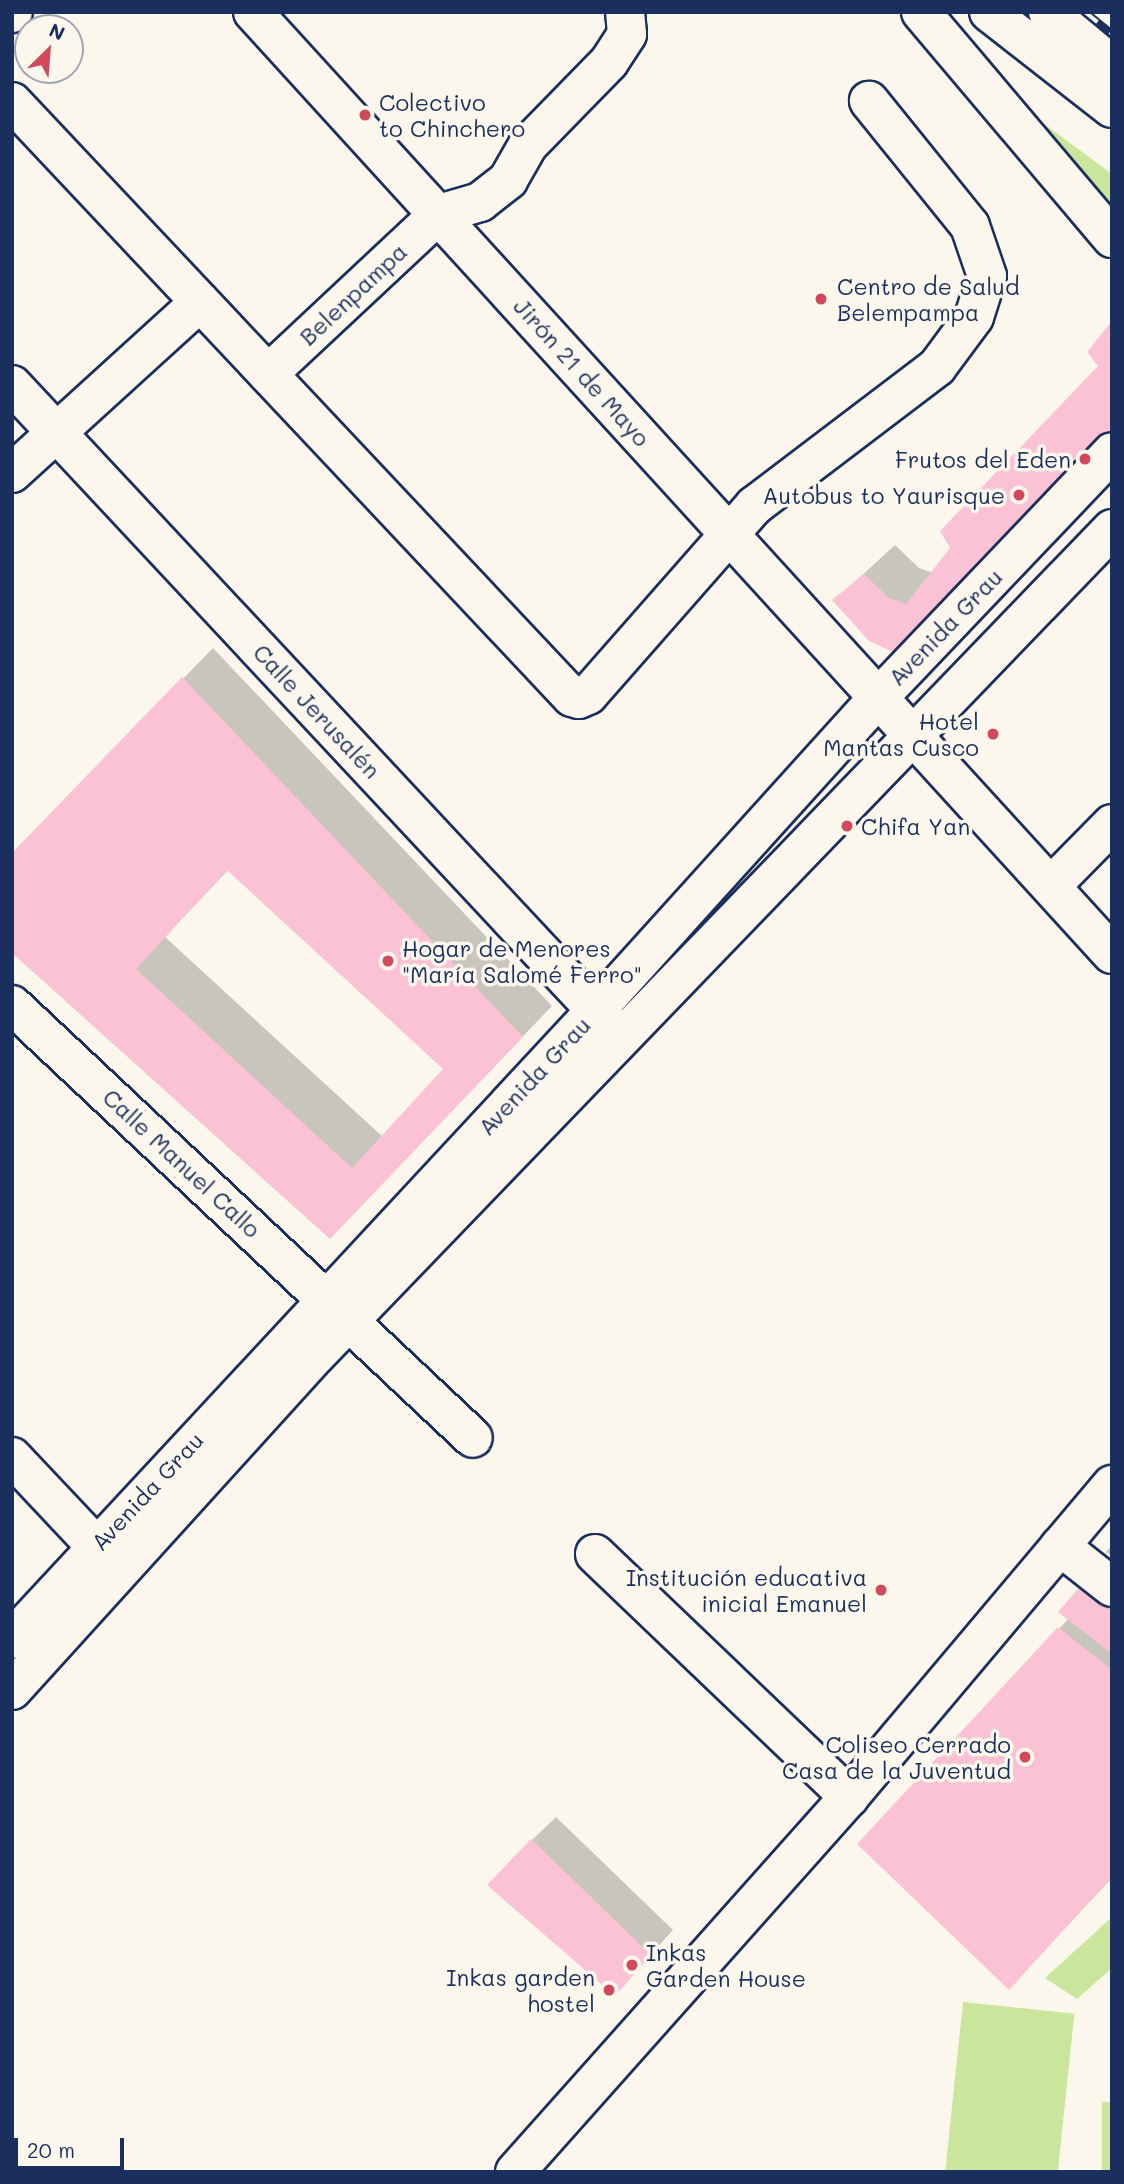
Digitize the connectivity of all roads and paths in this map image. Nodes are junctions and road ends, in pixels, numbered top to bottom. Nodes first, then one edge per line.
1 (253, 12) edge
2 (625, 12) edge
3 (921, 12) edge
4 (989, 12) edge
5 (1048, 12) edge
6 (1112, 65) edge
7 (869, 101) dead end
8 (12, 102) edge
9 (1112, 108) edge
10 (439, 214) junction
11 (1112, 238) edge
12 (200, 302) junction
13 (268, 374) junction
14 (12, 385) edge
15 (57, 432) junction
16 (1112, 452) edge
17 (12, 473) edge
18 (1112, 529) edge
19 (728, 533) junction
20 (879, 697) junction
21 (911, 733) junction
22 (1112, 824) edge
23 (1051, 886) junction
24 (1112, 954) edge
25 (12, 1005) edge
26 (608, 1023) junction
27 (339, 1309) junction
28 (473, 1438) dead end
29 (12, 1457) edge
30 (1112, 1486) edge
31 (96, 1546) junction
32 (1060, 1546) junction
33 (596, 1554) dead end
34 (1112, 1587) edge
35 (12, 1639) edge
36 (12, 1690) edge
37 (849, 1797) junction
38 (516, 2172) edge

1 - 10 street, Jirón 21 de Mayo
2 - 10 street
3 - 11 street
4 - 9 street
5 - 6 street
7 - 19 street
8 - 12 street
10 - 13 street, Belenpampa
10 - 19 street, Jirón 21 de Mayo
12 - 13 street
12 - 15 street
13 - 19 street
14 - 15 street, Calle Jerusalén
15 - 17 street
15 - 26 street, Calle Jerusalén
16 - 20 street, Avenida Grau
18 - 21 street, Avenida Grau
19 - 20 street, Jirón 21 de Mayo
20 - 21 street, Jirón 21 de Mayo
20 - 26 street, Avenida Grau
21 - 23 street, Jirón 21 de Mayo
21 - 26 street, Avenida Grau
22 - 23 street
23 - 24 street, Jirón 21 de Mayo
25 - 27 street, Calle Manuel Callo
26 - 27 street, Avenida Grau
27 - 28 street, Calle Manuel Callo
27 - 31 street, Avenida Grau
27 - 36 street, Avenida Grau
29 - 31 street
30 - 32 street
31 - 35 street, Avenida Grau
32 - 34 street
32 - 37 street
33 - 37 street
37 - 38 street

